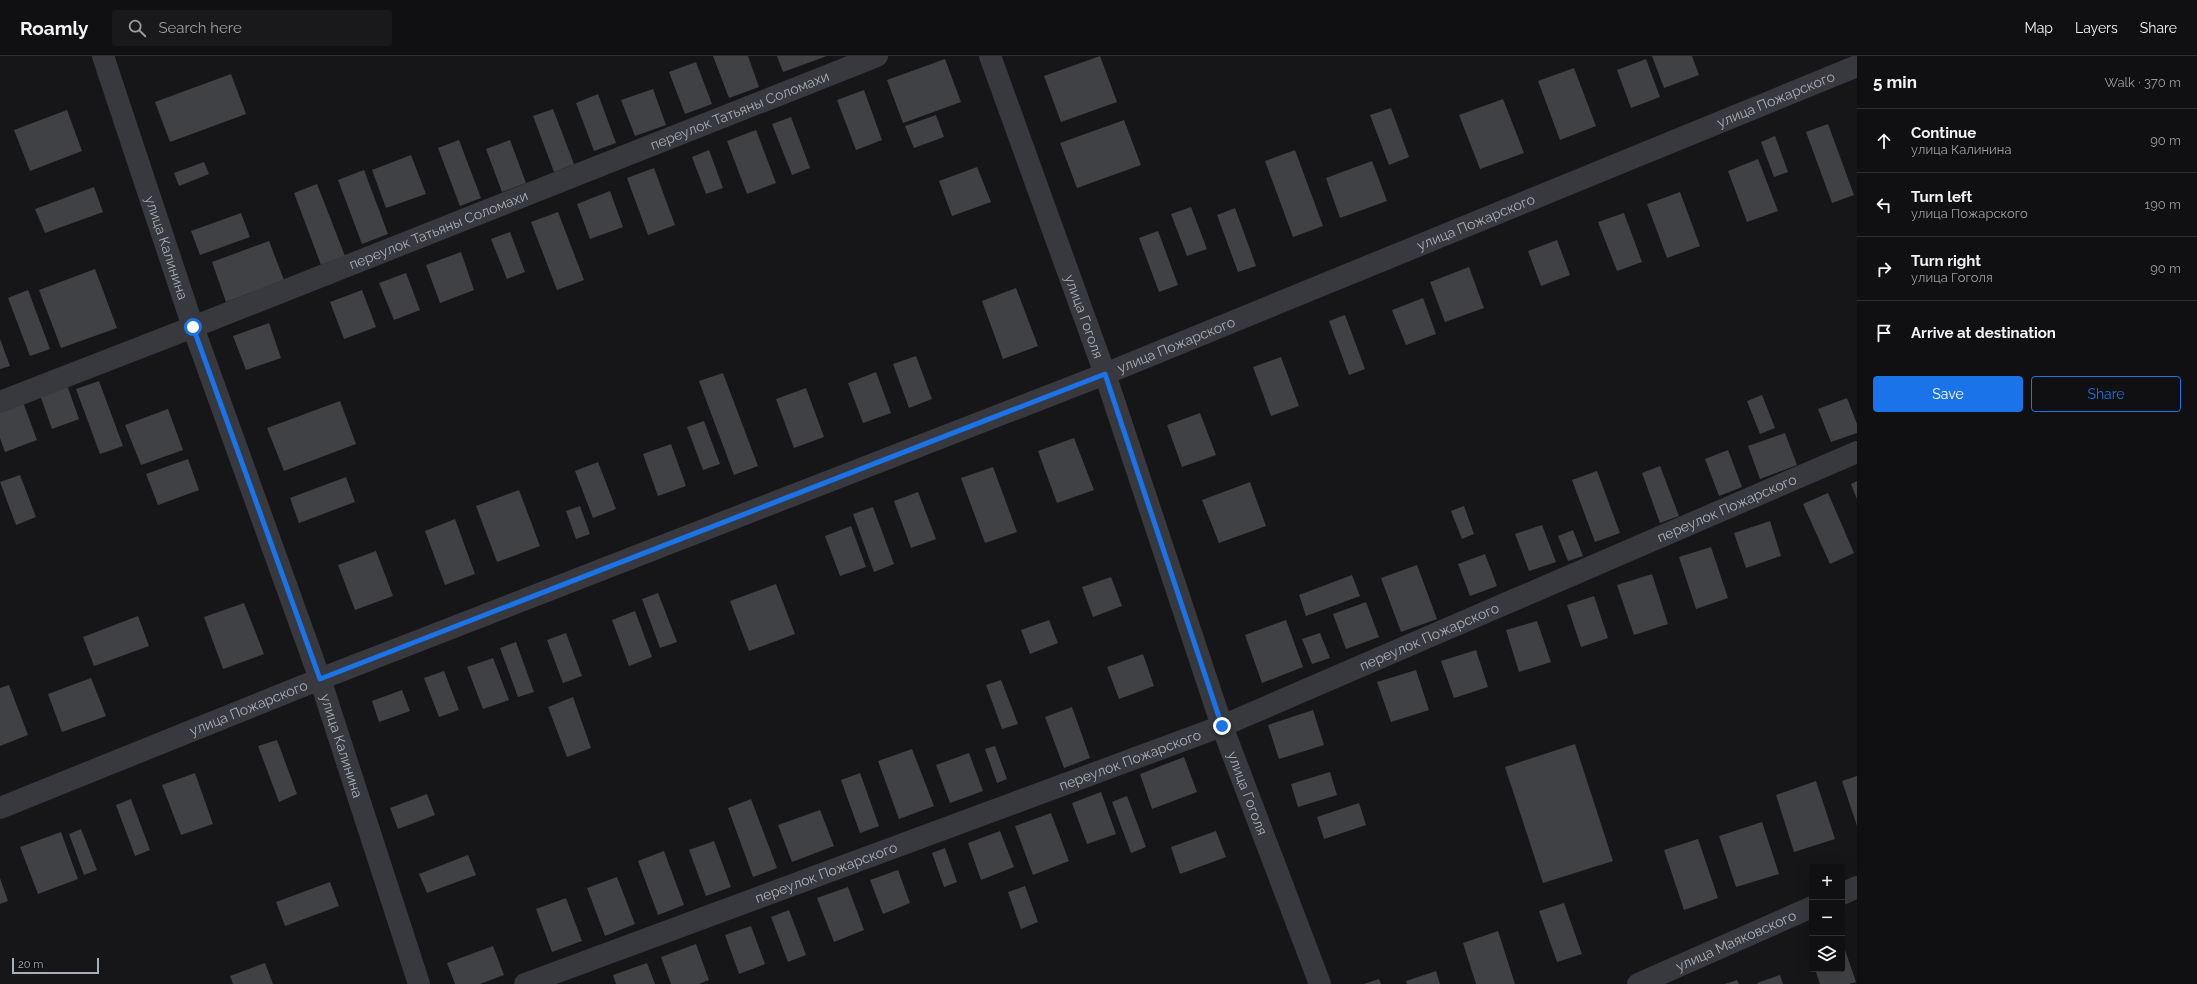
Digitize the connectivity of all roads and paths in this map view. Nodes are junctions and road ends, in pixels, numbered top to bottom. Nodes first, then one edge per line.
1 (103, 56) edge
2 (877, 56) edge
3 (990, 56) edge
4 (1857, 66) edge
5 (193, 327) junction
6 (1105, 374) junction
7 (0, 402) edge
8 (1857, 452) edge
9 (320, 679) junction
10 (1222, 726) junction
11 (0, 808) edge
12 (1857, 887) edge
13 (1845, 893) edge
14 (1809, 908) edge
15 (419, 984) edge
16 (525, 984) edge
17 (1320, 984) edge
18 (1638, 984) edge

1 - 5 street, улица Калинина
2 - 5 street, переулок Татьяны Соломахи
3 - 6 street, улица Гоголя
4 - 6 street, улица Пожарского
5 - 7 street, переулок Татьяны Соломахи
5 - 9 street, улица Калинина
6 - 9 street, улица Пожарского
6 - 10 street, улица Гоголя
8 - 10 street, переулок Пожарского
9 - 11 street, улица Пожарского
9 - 15 street, улица Калинина
10 - 16 street, переулок Пожарского
10 - 17 street, улица Гоголя
12 - 13 street
14 - 18 street, улица Маяковского

